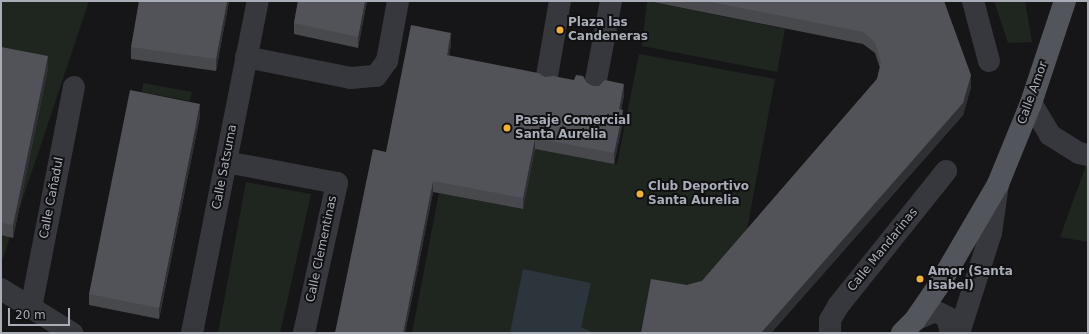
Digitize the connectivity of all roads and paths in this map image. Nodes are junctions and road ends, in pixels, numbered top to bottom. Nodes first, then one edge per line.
1 (258, 1) edge
2 (398, 1) edge
3 (560, 1) edge
4 (611, 1) edge
5 (973, 1) edge
6 (1065, 1) edge
7 (246, 57) junction
8 (989, 61) dead end
9 (547, 76) edge
10 (595, 85) edge
11 (74, 87) dead end
12 (1031, 103) junction
13 (1088, 155) edge
14 (226, 162) junction
15 (946, 171) dead end
16 (998, 184) junction
17 (1, 290) edge
18 (38, 319) edge
19 (908, 327) edge
20 (72, 333) edge
21 (192, 333) edge
22 (304, 333) edge
23 (830, 333) edge
24 (951, 333) edge
25 (959, 333) edge

1 - 7 street, Calle Satsuma
2 - 7 street
3 - 9 street
4 - 10 street
5 - 8 street
6 - 12 main road, Calle Amor
7 - 14 street, Calle Satsuma
11 - 18 street, Calle Cañadul
12 - 13 street
12 - 16 main road, Calle Amor
14 - 21 street, Calle Satsuma
14 - 22 street, Calle Clementinas
15 - 23 street, Calle Mandarinas
16 - 19 main road, Calle Amor
16 - 25 street, Calle Amor
17 - 18 street
18 - 20 street
19 - 24 street, Calle Amor

